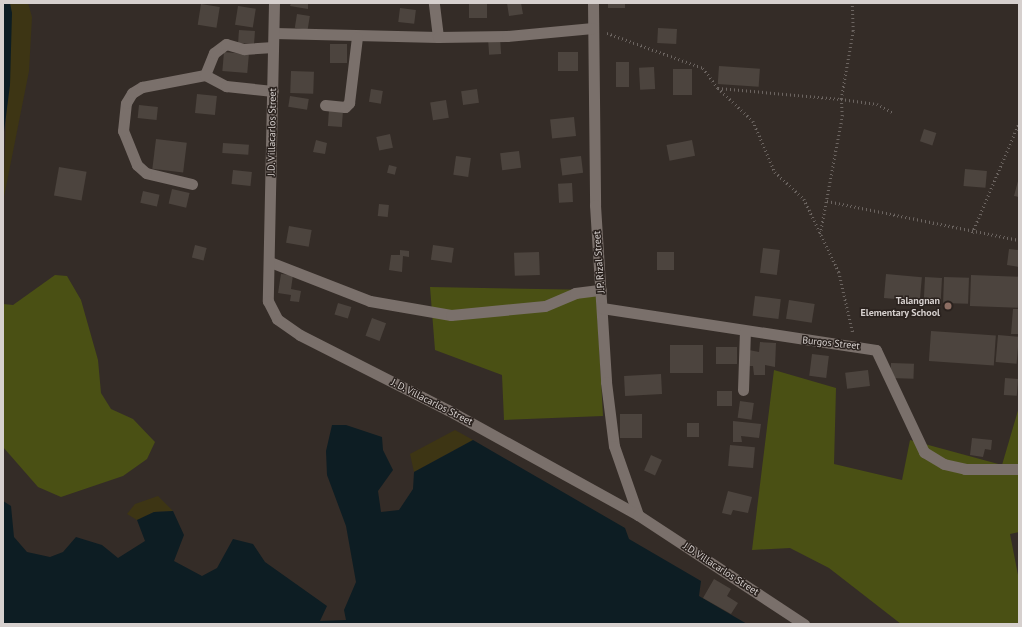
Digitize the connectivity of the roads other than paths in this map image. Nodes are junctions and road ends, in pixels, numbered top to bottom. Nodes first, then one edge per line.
1 (274, 3) edge
2 (434, 3) edge
3 (593, 3) edge
4 (593, 28) junction
5 (274, 33) junction
6 (357, 37) junction
7 (438, 37) junction
8 (273, 47) junction
9 (205, 75) junction
10 (273, 91) junction
11 (325, 105) dead end
12 (192, 184) dead end
13 (270, 262) junction
14 (600, 290) junction
15 (602, 308) junction
16 (745, 331) junction
17 (743, 390) dead end
18 (1019, 468) edge
19 (638, 515) junction
20 (804, 624) edge

1 - 5 street, J.D. Villacarlos Street
2 - 7 street
3 - 4 street, J.P. Rizal Street
4 - 7 street
4 - 14 street, J.P. Rizal Street
5 - 6 street
5 - 8 street, J.D. Villacarlos Street
6 - 7 street
6 - 11 street
8 - 9 street
8 - 10 street, J.D. Villacarlos Street
9 - 10 street
9 - 12 street
10 - 13 street, J.D. Villacarlos Street
13 - 14 street
13 - 19 street, J. D. Villacarlos Street
14 - 15 street, J.P. Rizal Street
15 - 16 street, Burgos Street
15 - 19 street, J.P. Rizal Street
16 - 17 street
16 - 18 street, Burgos Street
19 - 20 street, J.D. Villacarlos Street

